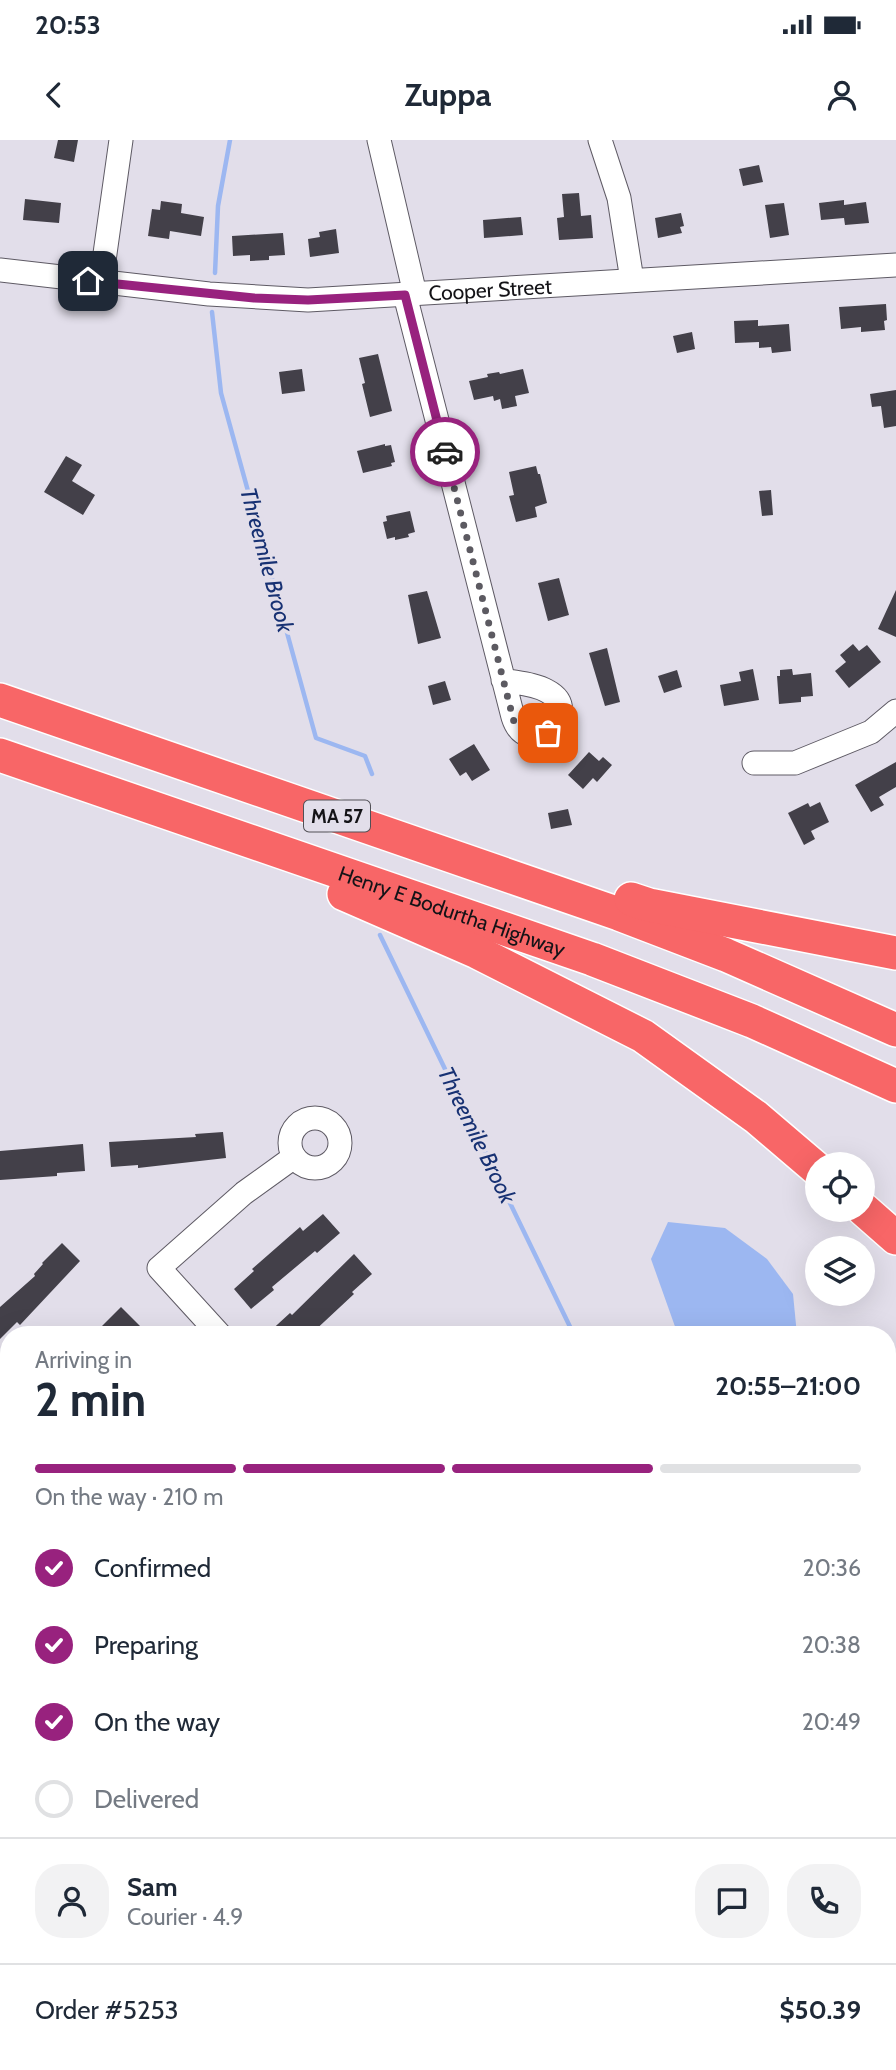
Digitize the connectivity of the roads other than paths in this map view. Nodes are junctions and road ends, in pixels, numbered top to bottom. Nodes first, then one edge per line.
1 (121, 140) edge
2 (379, 140) edge
3 (600, 140) edge
4 (896, 265) edge
5 (0, 270) edge
6 (632, 280) junction
7 (101, 282) junction
8 (410, 295) junction
9 (503, 680) dead end
10 (10, 702) edge
11 (896, 711) edge
12 (0, 755) edge
13 (754, 762) dead end
14 (110, 792) junction
15 (325, 811) junction
16 (896, 953) edge
17 (896, 1030) edge
18 (896, 1086) edge
19 (294, 1157) dead end
20 (805, 1159) edge
21 (875, 1220) edge
22 (896, 1238) edge
23 (212, 1326) edge

1 - 7 street
2 - 8 street
3 - 6 street
4 - 6 street, Cooper Street
5 - 7 street, Cooper Street
6 - 8 street, Cooper Street
7 - 8 street, Cooper Street
8 - 9 street
10 - 15 highway, MA 57
11 - 13 street
12 - 14 highway, Henry E Bodurtha Highway / MA 57
14 - 18 highway, Henry E Bodurtha Highway / MA 57
14 - 20 highway
15 - 16 highway
15 - 17 highway, MA 57
19 - 23 street
21 - 22 highway

